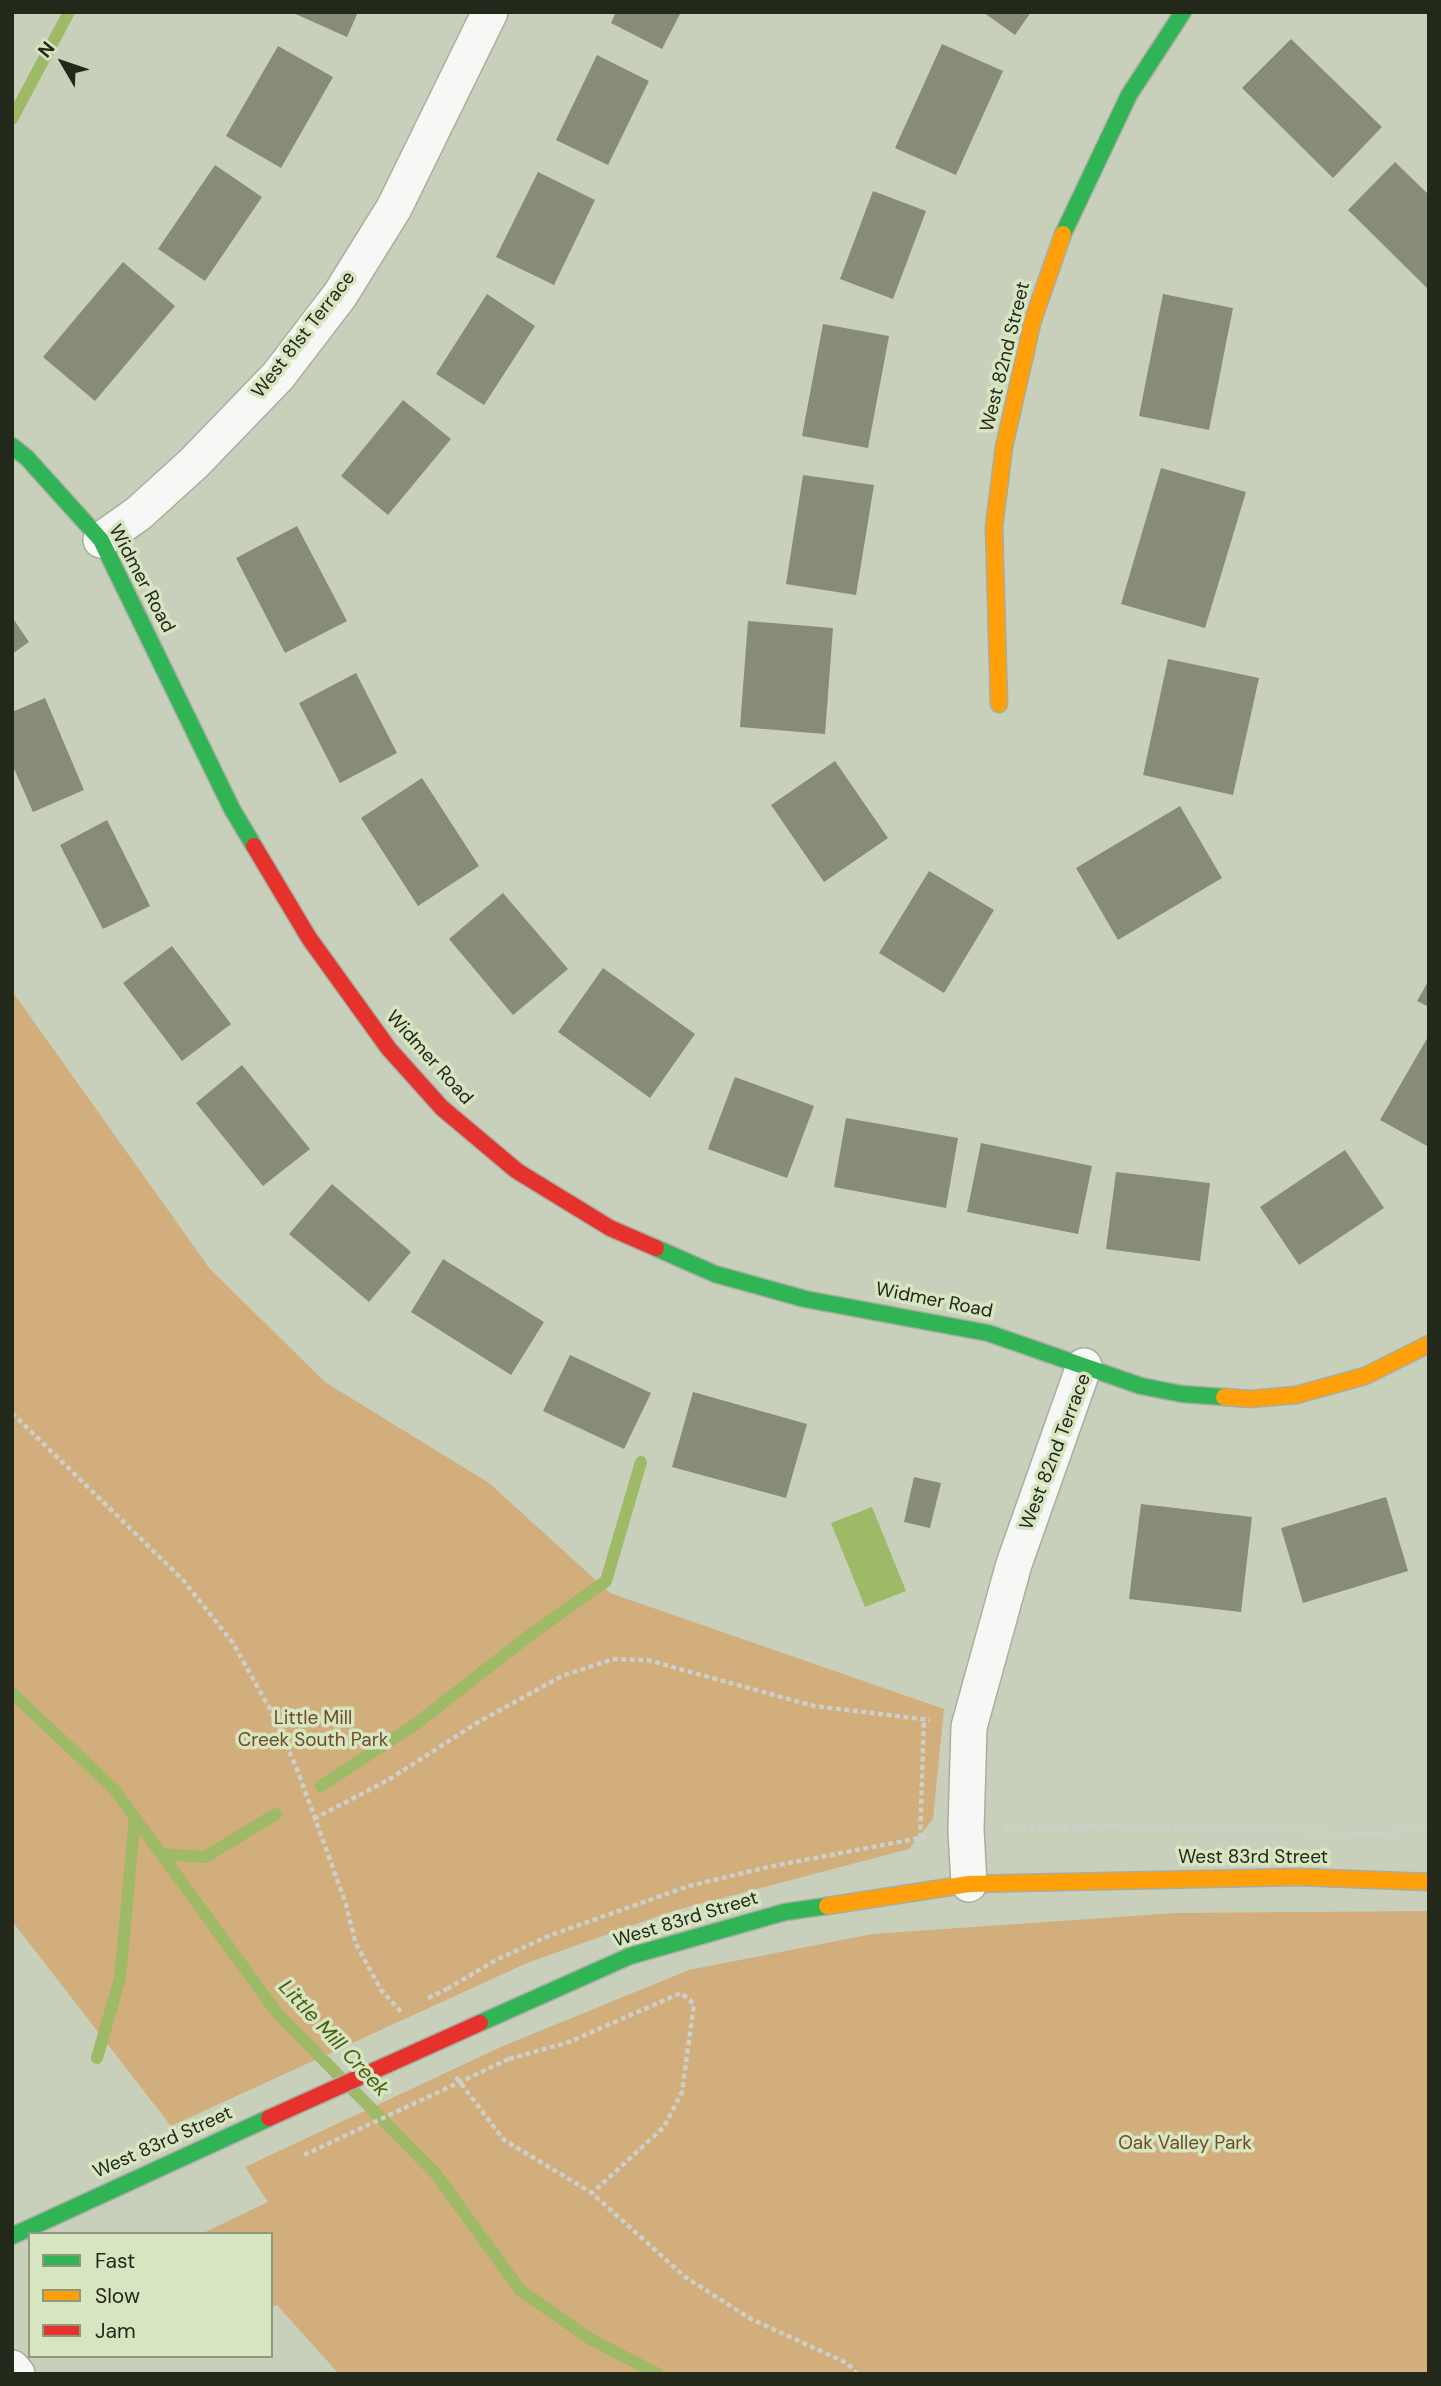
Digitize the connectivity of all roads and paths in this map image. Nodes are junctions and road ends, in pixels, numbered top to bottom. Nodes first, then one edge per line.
1 (490, 12) edge
2 (1183, 12) edge
3 (12, 446) edge
4 (101, 540) junction
5 (999, 704) dead end
6 (1429, 1345) edge
7 (1084, 1366) junction
8 (12, 1413) edge
9 (924, 1719) junction
10 (970, 1727) junction
11 (314, 1819) junction
12 (920, 1838) dead end
13 (1429, 1882) edge
14 (969, 1884) junction
15 (381, 1990) dead end
16 (471, 2095) dead end
17 (304, 2155) dead end
18 (592, 2193) junction
19 (12, 2236) edge
20 (12, 2368) edge
21 (17, 2374) edge
22 (857, 2374) edge

1 - 4 street, West 81st Terrace
2 - 5 street, West 82nd Street
3 - 4 street, Widmer Road
4 - 7 street, Widmer Road
6 - 7 street, West 82nd Terrace
7 - 10 street, West 82nd Terrace
8 - 11 path
9 - 10 path
9 - 11 path
9 - 12 path
10 - 14 street, West 82nd Terrace
11 - 15 path
13 - 14 street, West 83rd Street
14 - 19 street, West 83rd Street, bridge
16 - 18 path
17 - 18 path, bridge
18 - 22 path
20 - 21 street

